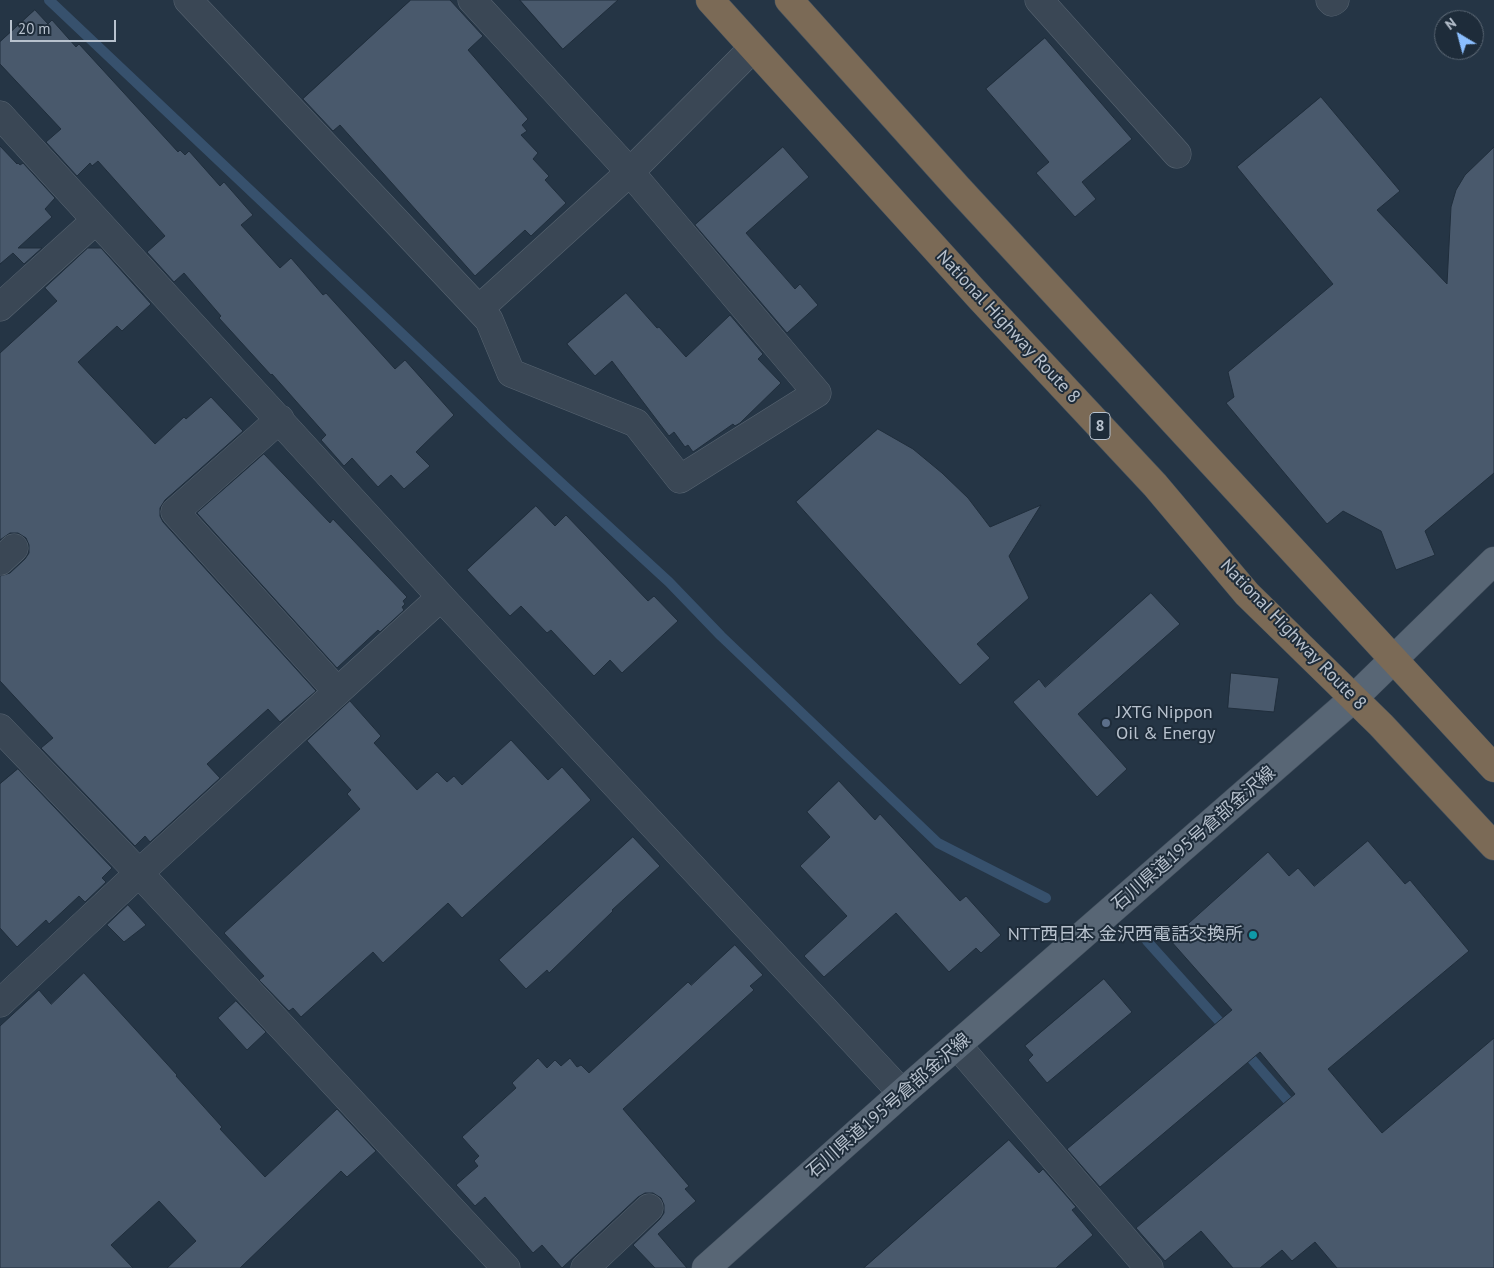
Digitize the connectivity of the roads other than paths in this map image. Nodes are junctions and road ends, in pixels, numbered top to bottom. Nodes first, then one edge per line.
1 (188, 0) edge
2 (472, 0) edge
3 (710, 0) edge
4 (1039, 0) edge
5 (1330, 0) edge
6 (1335, 0) edge
7 (797, 3) edge
8 (753, 48) junction
9 (0, 115) edge
10 (1177, 154) dead end
11 (630, 172) junction
12 (96, 220) junction
13 (0, 308) edge
14 (479, 309) junction
15 (280, 419) junction
16 (1494, 561) edge
17 (441, 597) junction
18 (1394, 659) junction
19 (337, 691) junction
20 (1354, 698) junction
21 (2, 735) edge
22 (1494, 768) edge
23 (1494, 846) edge
24 (138, 873) junction
25 (0, 1003) edge
26 (957, 1045) junction
27 (902, 1093) junction
28 (649, 1208) dead end
29 (506, 1268) edge
30 (585, 1268) edge
31 (706, 1268) edge
32 (1149, 1268) edge

1 - 14 street
2 - 11 street
3 - 8 highway, National Highway Route 8 / 8
4 - 10 street
5 - 6 street
7 - 18 highway
8 - 11 street
8 - 20 highway, National Highway Route 8 / 8
9 - 12 street
11 - 14 street
11 - 14 street
12 - 13 street
12 - 15 street
15 - 17 street
15 - 19 street
16 - 18 main road, 石川県道195号倉部金沢線
17 - 19 street
17 - 27 street
18 - 20 main road, 石川県道195号倉部金沢線
18 - 22 highway
19 - 24 street
20 - 23 highway, National Highway Route 8 / 8
20 - 26 main road, 石川県道195号倉部金沢線
21 - 24 street
24 - 25 street
24 - 29 street
26 - 27 main road, 石川県道195号倉部金沢線
26 - 32 street
27 - 31 main road, 石川県道195号倉部金沢線
28 - 30 street

